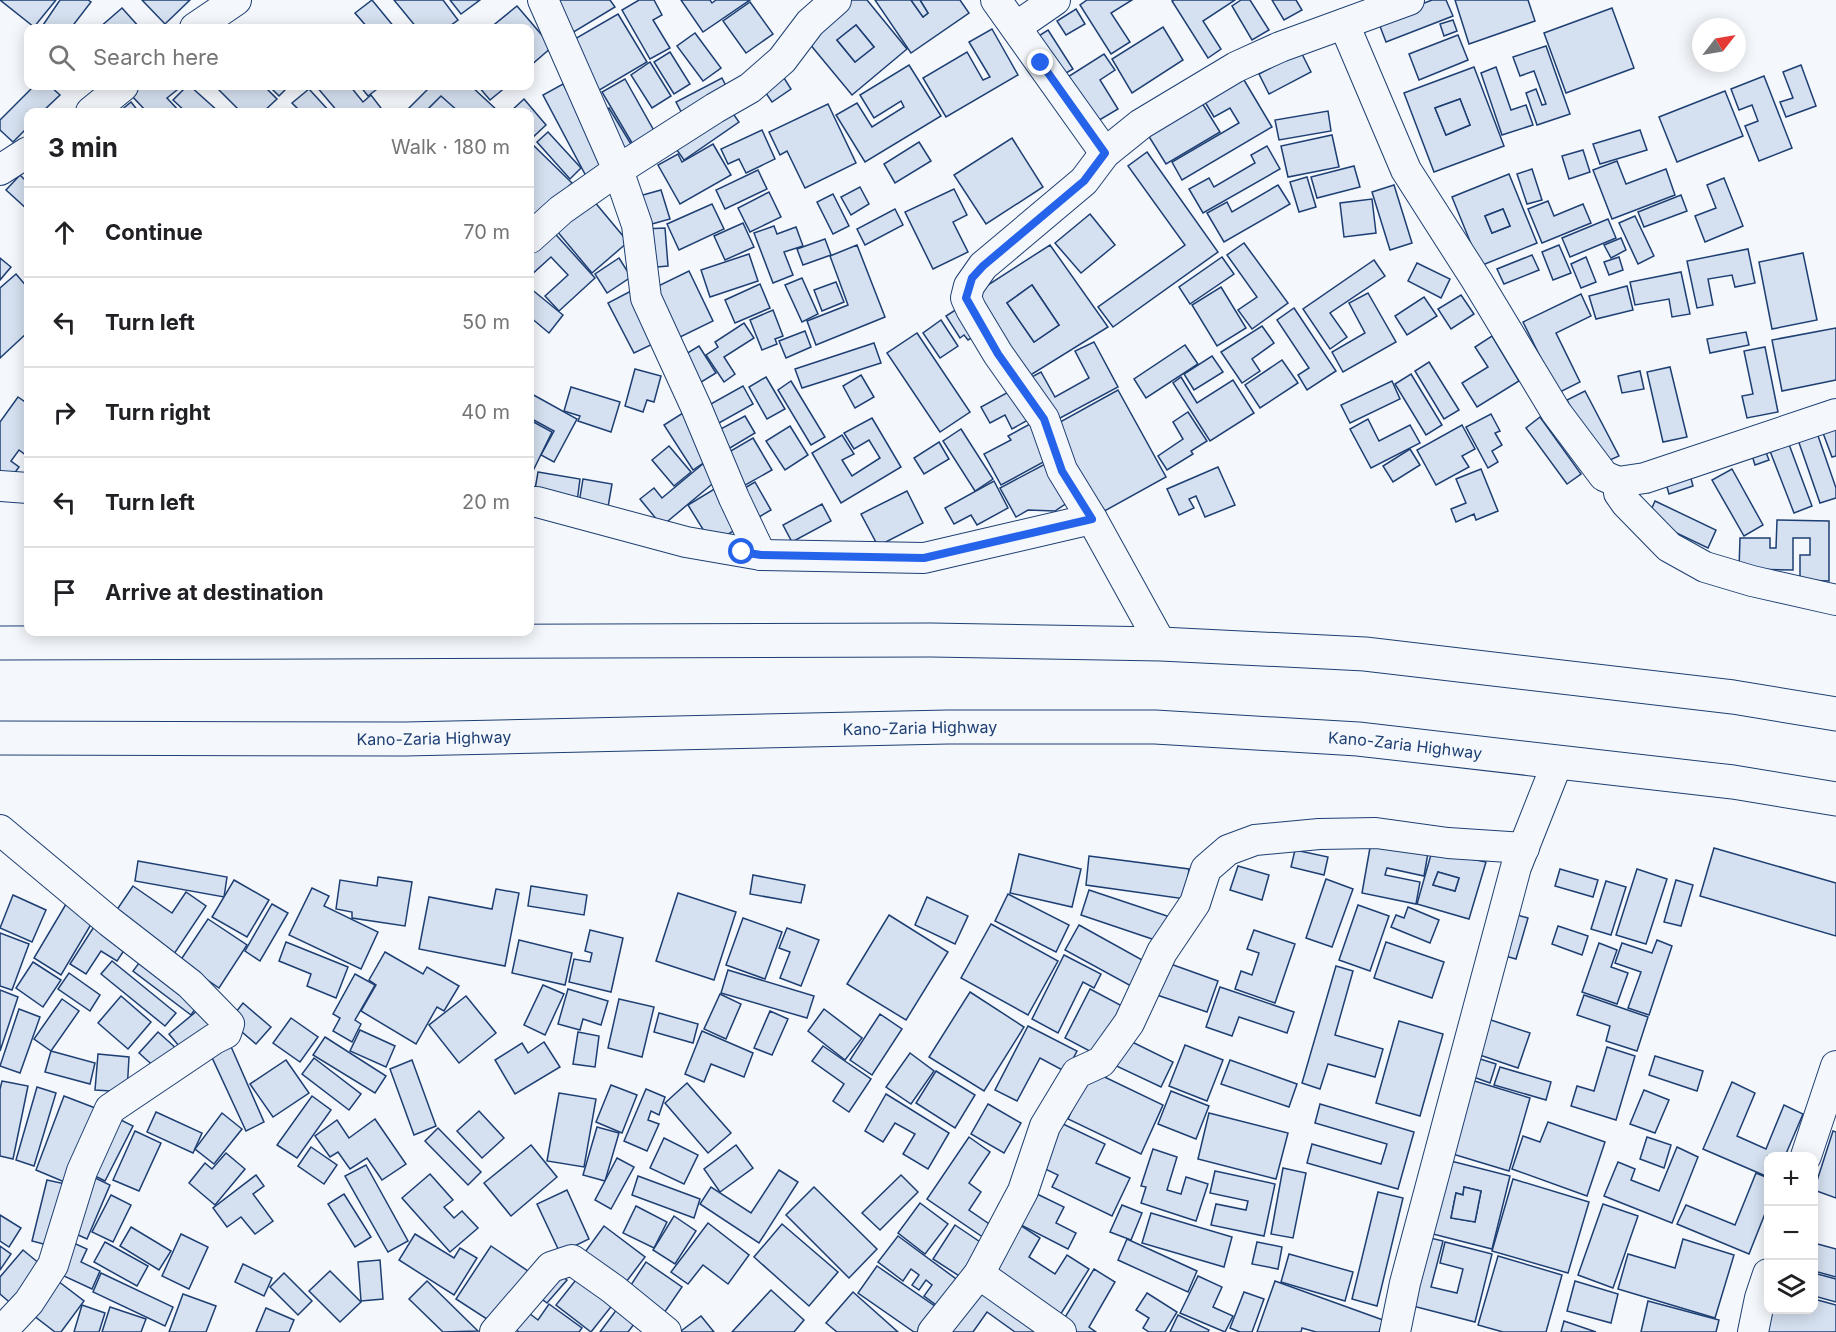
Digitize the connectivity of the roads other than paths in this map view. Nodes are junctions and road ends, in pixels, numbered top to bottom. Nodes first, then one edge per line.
1 (236, 0) edge
2 (543, 0) edge
3 (836, 0) edge
4 (996, 0) edge
5 (1055, 0) edge
6 (1409, 0) edge
7 (201, 24) edge
8 (1344, 24) junction
9 (1016, 27) junction
10 (118, 90) edge
11 (96, 108) edge
12 (1105, 153) junction
13 (24, 155) edge
14 (0, 170) edge
15 (618, 170) junction
16 (534, 234) edge
17 (1836, 414) edge
18 (1618, 482) junction
19 (0, 486) edge
20 (24, 488) edge
21 (534, 502) edge
22 (1092, 519) junction
23 (761, 555) junction
24 (1836, 600) edge
25 (0, 643) edge
26 (1161, 644) junction
27 (1836, 714) edge
28 (0, 738) edge
29 (1558, 761) junction
30 (1836, 799) edge
31 (0, 830) edge
32 (1524, 848) junction
33 (1836, 1066) edge
34 (1807, 1152) edge
35 (979, 1274) junction
36 (1764, 1286) edge
37 (1, 1332) edge
38 (495, 1332) edge
39 (666, 1332) edge
40 (933, 1332) edge
41 (1061, 1332) edge
42 (1395, 1332) edge
43 (1753, 1332) edge

1 - 7 street
2 - 15 street
3 - 15 street
4 - 9 street
5 - 9 street
6 - 8 street
8 - 12 street
8 - 18 street
9 - 12 street
10 - 11 street
12 - 22 street
13 - 14 street
15 - 16 street
15 - 23 street
17 - 18 street
18 - 24 street
19 - 20 street
21 - 23 street
22 - 23 street
22 - 26 street
25 - 26 highway
26 - 27 highway
28 - 29 highway, Kano-Zaria Highway
29 - 30 highway, Kano-Zaria Highway
29 - 32 street
31 - 37 street
32 - 35 street
32 - 42 street
33 - 34 street
35 - 40 street
35 - 41 street
36 - 43 street
38 - 39 street

